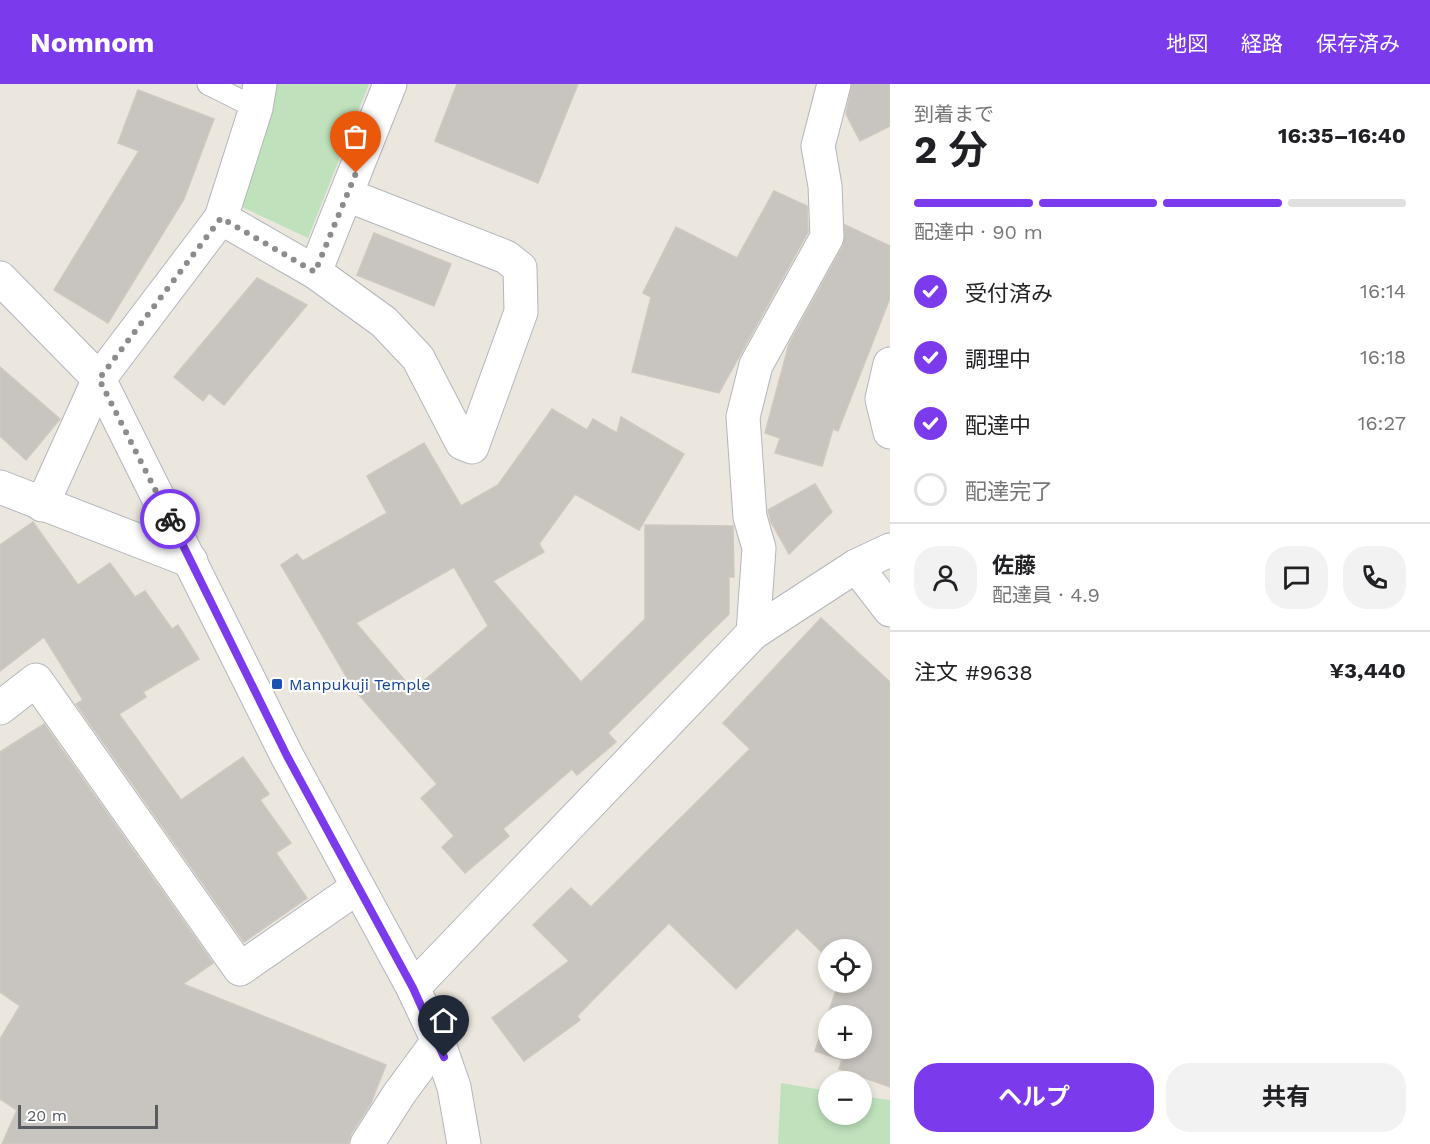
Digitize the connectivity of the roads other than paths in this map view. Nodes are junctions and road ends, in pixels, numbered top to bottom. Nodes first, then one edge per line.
1 (208, 84) edge
2 (390, 84) edge
3 (834, 84) edge
4 (258, 96) edge
5 (347, 195) junction
6 (221, 218) junction
7 (315, 272) junction
8 (0, 278) edge
9 (890, 364) edge
10 (99, 379) junction
11 (890, 432) edge
12 (0, 487) edge
13 (42, 505) junction
14 (890, 550) edge
15 (191, 561) junction
16 (856, 566) junction
17 (890, 610) edge
18 (753, 633) junction
19 (0, 708) edge
20 (358, 888) junction
21 (413, 988) junction
22 (438, 1041) junction
23 (467, 1142) edge
24 (367, 1144) edge

1 - 4 lane
2 - 5 street
3 - 18 street
4 - 6 street
5 - 7 street
5 - 7 street
6 - 7 street
6 - 10 street
8 - 10 street
9 - 11 street
10 - 13 street
10 - 15 street
12 - 13 street
13 - 15 street
14 - 16 street
15 - 20 street
16 - 17 street
16 - 18 street
18 - 21 street
19 - 20 street
20 - 21 street
21 - 22 street
22 - 23 street
22 - 24 street

